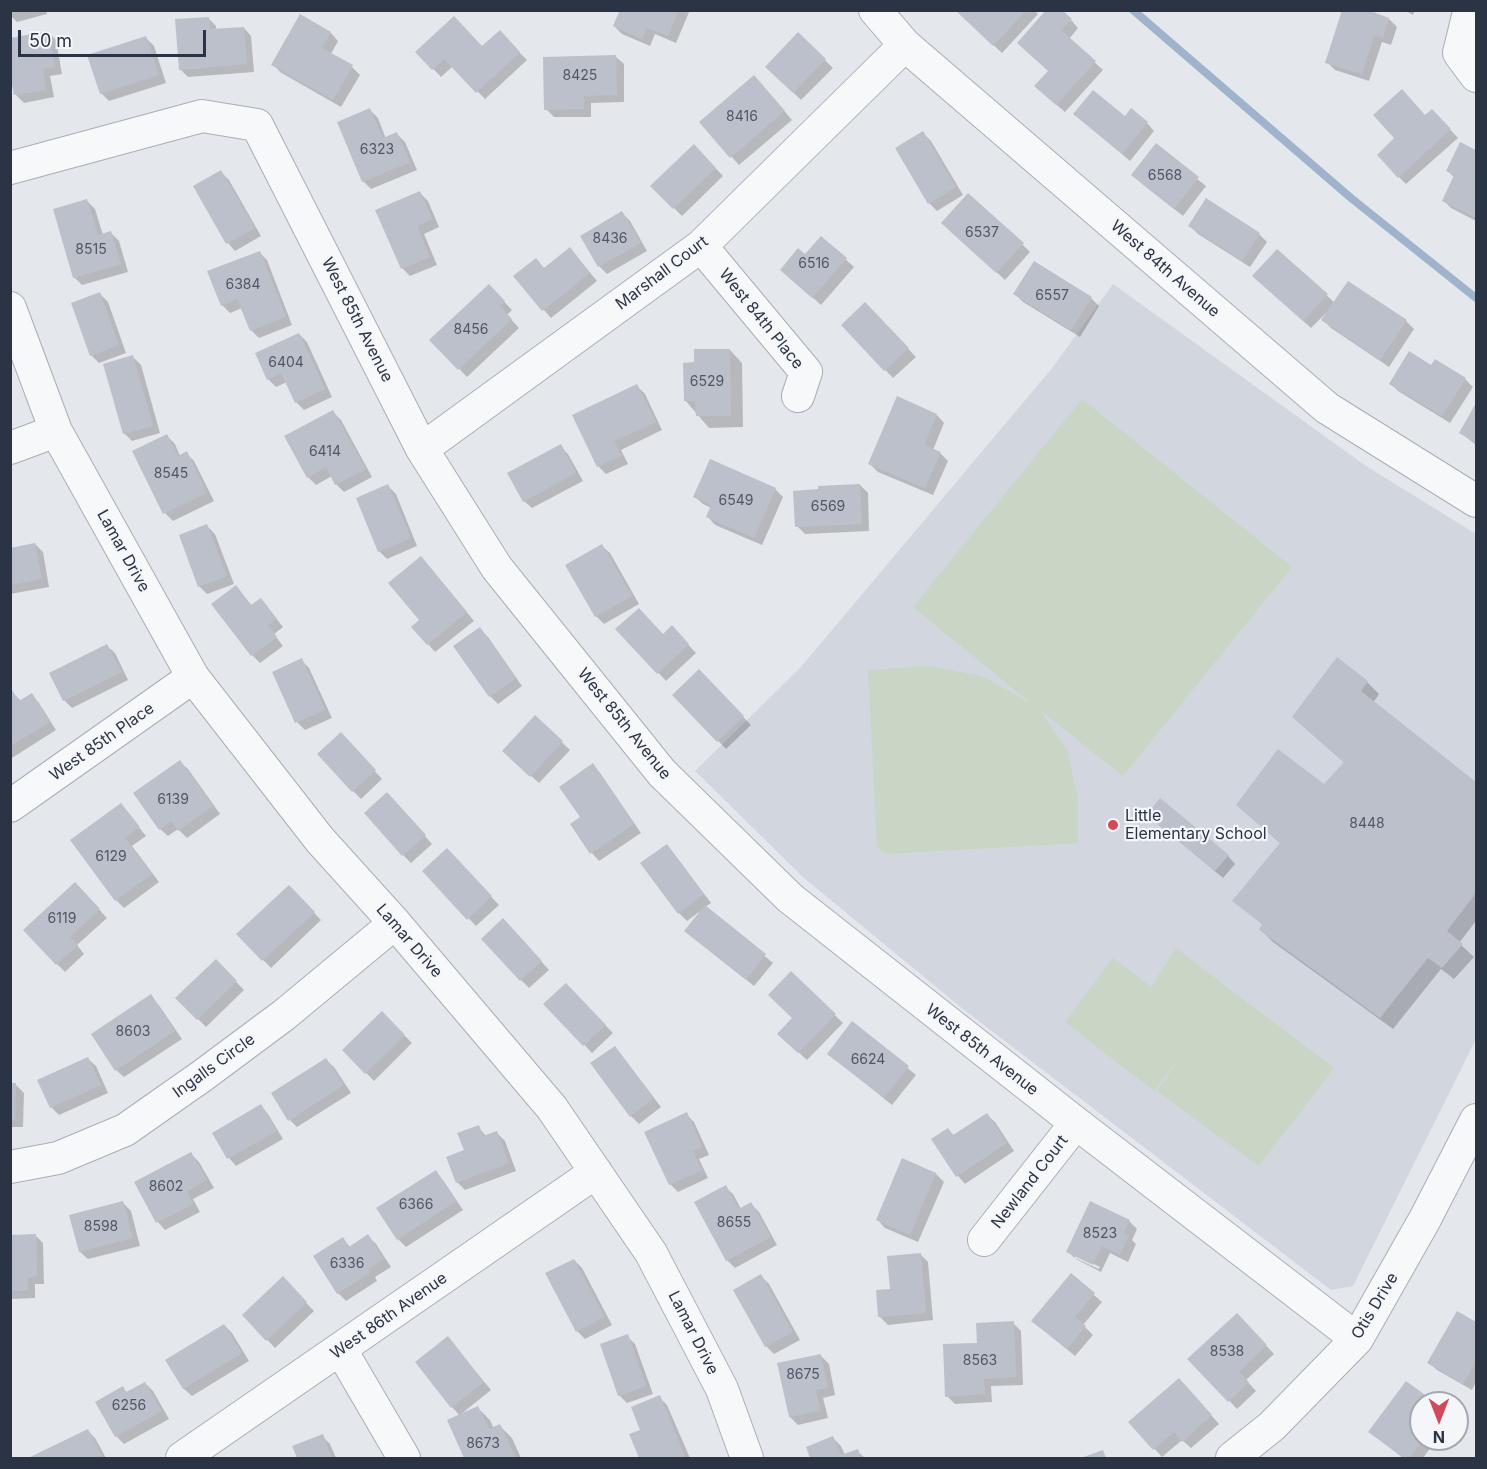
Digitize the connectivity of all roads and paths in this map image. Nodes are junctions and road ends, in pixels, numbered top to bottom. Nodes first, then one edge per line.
1 (874, 10) edge
2 (1472, 10) edge
3 (905, 45) junction
4 (1476, 76) edge
5 (10, 168) edge
6 (701, 246) junction
7 (10, 308) edge
8 (798, 396) dead end
9 (56, 431) junction
10 (10, 448) edge
11 (422, 449) junction
12 (1476, 501) edge
13 (193, 677) junction
14 (10, 806) edge
15 (395, 923) junction
16 (1476, 1120) edge
17 (1076, 1123) junction
18 (10, 1167) edge
19 (596, 1172) junction
20 (984, 1240) dead end
21 (1357, 1339) junction
22 (341, 1350) junction
23 (182, 1458) edge
24 (404, 1458) edge
25 (747, 1458) edge
26 (1232, 1458) edge

1 - 3 street, West 84th Avenue
2 - 4 street
3 - 6 street, Marshall Court
3 - 12 street, West 84th Avenue
5 - 11 street, West 85th Avenue
6 - 8 street, West 84th Place
6 - 11 street, Marshall Court
7 - 9 street, Lamar Drive
9 - 10 street
9 - 13 street, Lamar Drive
11 - 17 street, West 85th Avenue
13 - 14 street, West 85th Place
13 - 15 street, Lamar Drive
15 - 18 street, Ingalls Circle
15 - 19 street, Lamar Drive
16 - 21 street, Otis Drive
17 - 20 street, Newland Court
17 - 21 street, West 85th Avenue
19 - 22 street, West 86th Avenue
19 - 25 street, Lamar Drive
21 - 26 street, Otis Drive
22 - 23 street, West 86th Avenue
22 - 24 street

